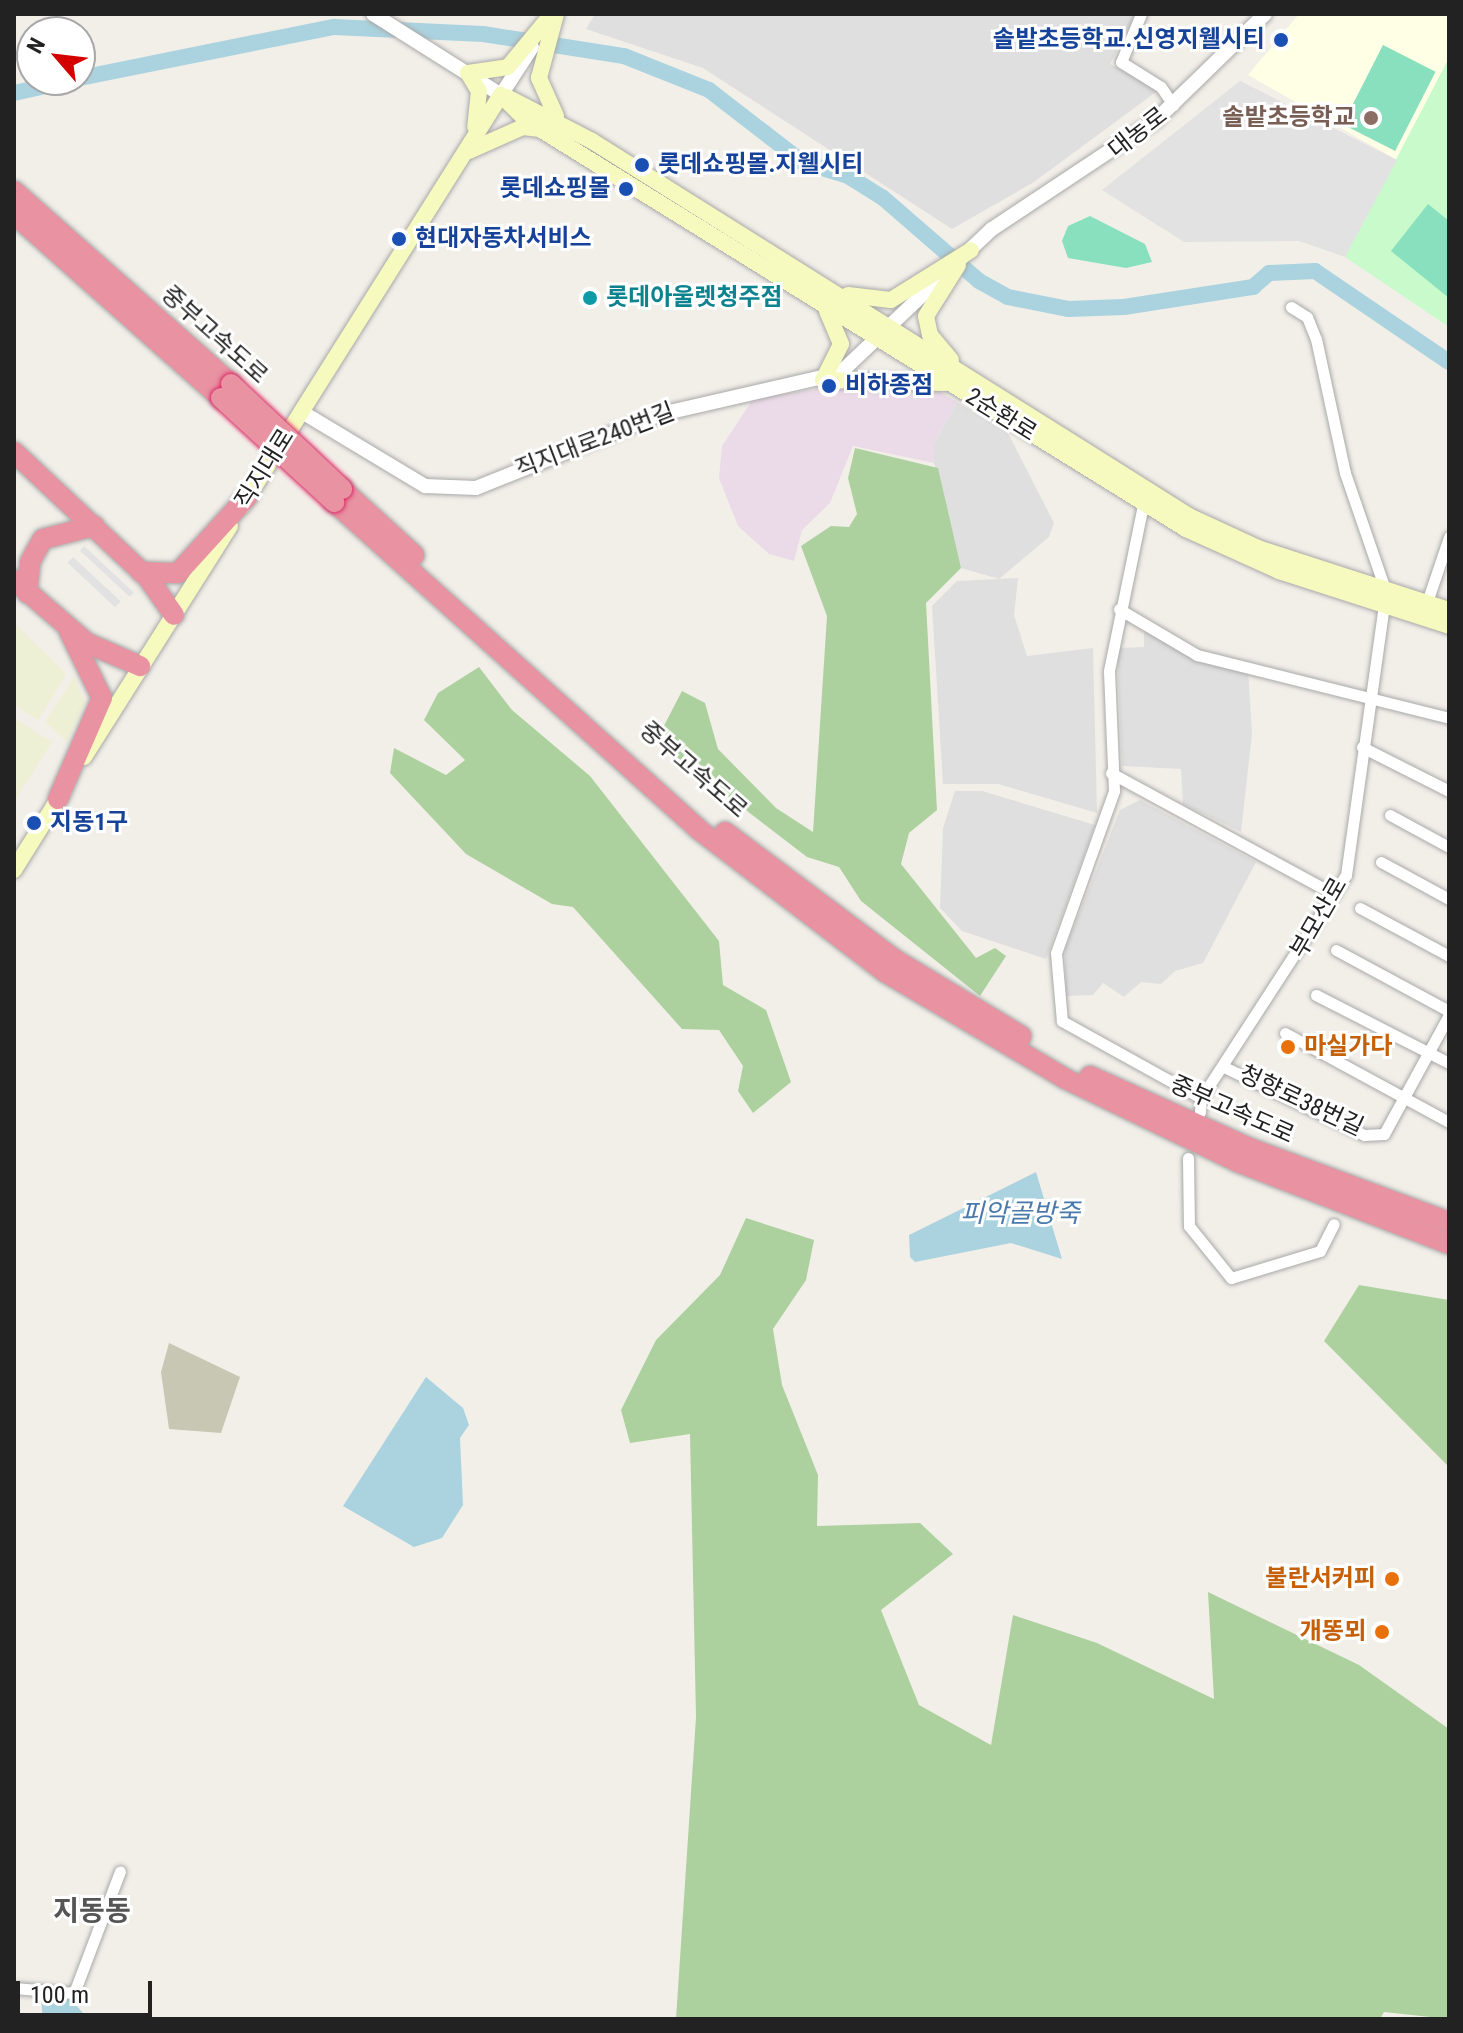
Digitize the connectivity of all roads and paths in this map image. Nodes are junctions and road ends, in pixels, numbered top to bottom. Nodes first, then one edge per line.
1 (373, 14) edge
2 (553, 14) edge
3 (1141, 14) edge
4 (1265, 14) edge
5 (516, 65) junction
6 (467, 73) junction
7 (501, 95) junction
8 (1173, 105) junction
9 (562, 123) junction
10 (540, 129) junction
11 (464, 154) junction
12 (14, 191) edge
13 (14, 214) edge
14 (971, 250) joint
15 (793, 266) junction
16 (927, 290) junction
17 (818, 300) junction
18 (1291, 307) dead end
19 (884, 333) junction
20 (849, 373) junction
21 (823, 380) junction
22 (972, 380) junction
23 (951, 384) junction
24 (226, 391) junction
25 (302, 412) junction
26 (14, 452) edge
27 (248, 496) junction
28 (338, 496) junction
29 (1145, 496) junction
30 (94, 526) junction
31 (1449, 537) edge
32 (141, 572) junction
33 (21, 586) edge
34 (1385, 598) junction
35 (1427, 602) junction
36 (1119, 609) junction
37 (1449, 610) edge
38 (174, 615) junction
39 (1449, 626) edge
40 (69, 631) junction
41 (140, 666) junction
42 (1371, 697) junction
43 (1449, 718) edge
44 (1362, 747) junction
45 (1111, 773) junction
46 (1449, 791) edge
47 (58, 799) junction
48 (1390, 815) dead end
49 (1449, 847) edge
50 (1381, 862) dead end
51 (14, 870) edge
52 (1334, 894) junction
53 (1449, 899) edge
54 (1360, 908) dead end
55 (1336, 950) dead end
56 (1449, 956) edge
57 (1316, 995) dead end
58 (1449, 1013) edge
59 (1285, 1033) dead end
60 (1429, 1053) junction
61 (1449, 1063) edge
62 (1224, 1067) junction
63 (1405, 1097) junction
64 (1201, 1098) junction
65 (1200, 1112) dead end
66 (1449, 1122) edge
67 (1188, 1158) dead end
68 (1449, 1222) edge
69 (1334, 1224) dead end
70 (1449, 1244) edge
71 (120, 1871) dead end
72 (14, 1988) edge

1 - 6 street, 2순환로
2 - 5 main road
2 - 9 main road
3 - 8 street
4 - 8 street, 대농로
5 - 6 main road
5 - 7 street, 직지대로
6 - 7 street, 2순환로
6 - 11 main road
7 - 9 main road, 2순환로
7 - 10 main road, 2순환로
7 - 11 main road, 직지대로
8 - 14 street, 대농로
9 - 15 main road, 2순환로
10 - 11 main road
10 - 17 main road, 2순환로
11 - 25 main road, 직지대로
12 - 24 highway, 중부고속도로
13 - 24 highway, 중부고속도로
14 - 16 main road
15 - 16 main road
15 - 19 main road, 2순환로
16 - 19 street
16 - 22 main road
17 - 19 main road, 2순환로
17 - 21 main road
18 - 34 street
19 - 20 street
19 - 22 main road, 2순환로
19 - 23 main road, 2순환로
20 - 21 main road
20 - 23 main road
21 - 25 street, 직지대로240번길
22 - 29 main road, 2순환로
23 - 29 main road, 2순환로
24 - 28 highway, 중부고속도로, bridge
25 - 27 main road, 직지대로
26 - 30 highway
27 - 32 highway
27 - 38 main road, 직지대로
28 - 68 highway, 중부고속도로
28 - 70 highway, 중부고속도로
29 - 34 main road, 2순환로
29 - 36 street
30 - 32 highway
30 - 33 highway
31 - 35 street
32 - 38 highway
33 - 40 highway
34 - 35 main road, 2순환로
34 - 39 main road, 2순환로
34 - 42 street, 부모산로
35 - 37 main road, 2순환로
36 - 42 street
36 - 45 street
38 - 41 main road, 직지대로
40 - 41 highway
40 - 47 highway
41 - 47 main road, 직지대로
42 - 43 street
42 - 44 street, 부모산로
44 - 46 street
44 - 52 street, 부모산로
45 - 52 street
45 - 64 street
47 - 51 main road, 직지대로
48 - 49 street
50 - 53 street
52 - 62 street, 부모산로
54 - 56 street
55 - 58 street
57 - 60 street
58 - 60 street
59 - 63 street
60 - 61 street
60 - 63 street
62 - 63 street, 청향로38번길
62 - 64 street, 부모산로
63 - 66 street
64 - 65 street
67 - 69 street
71 - 72 street

